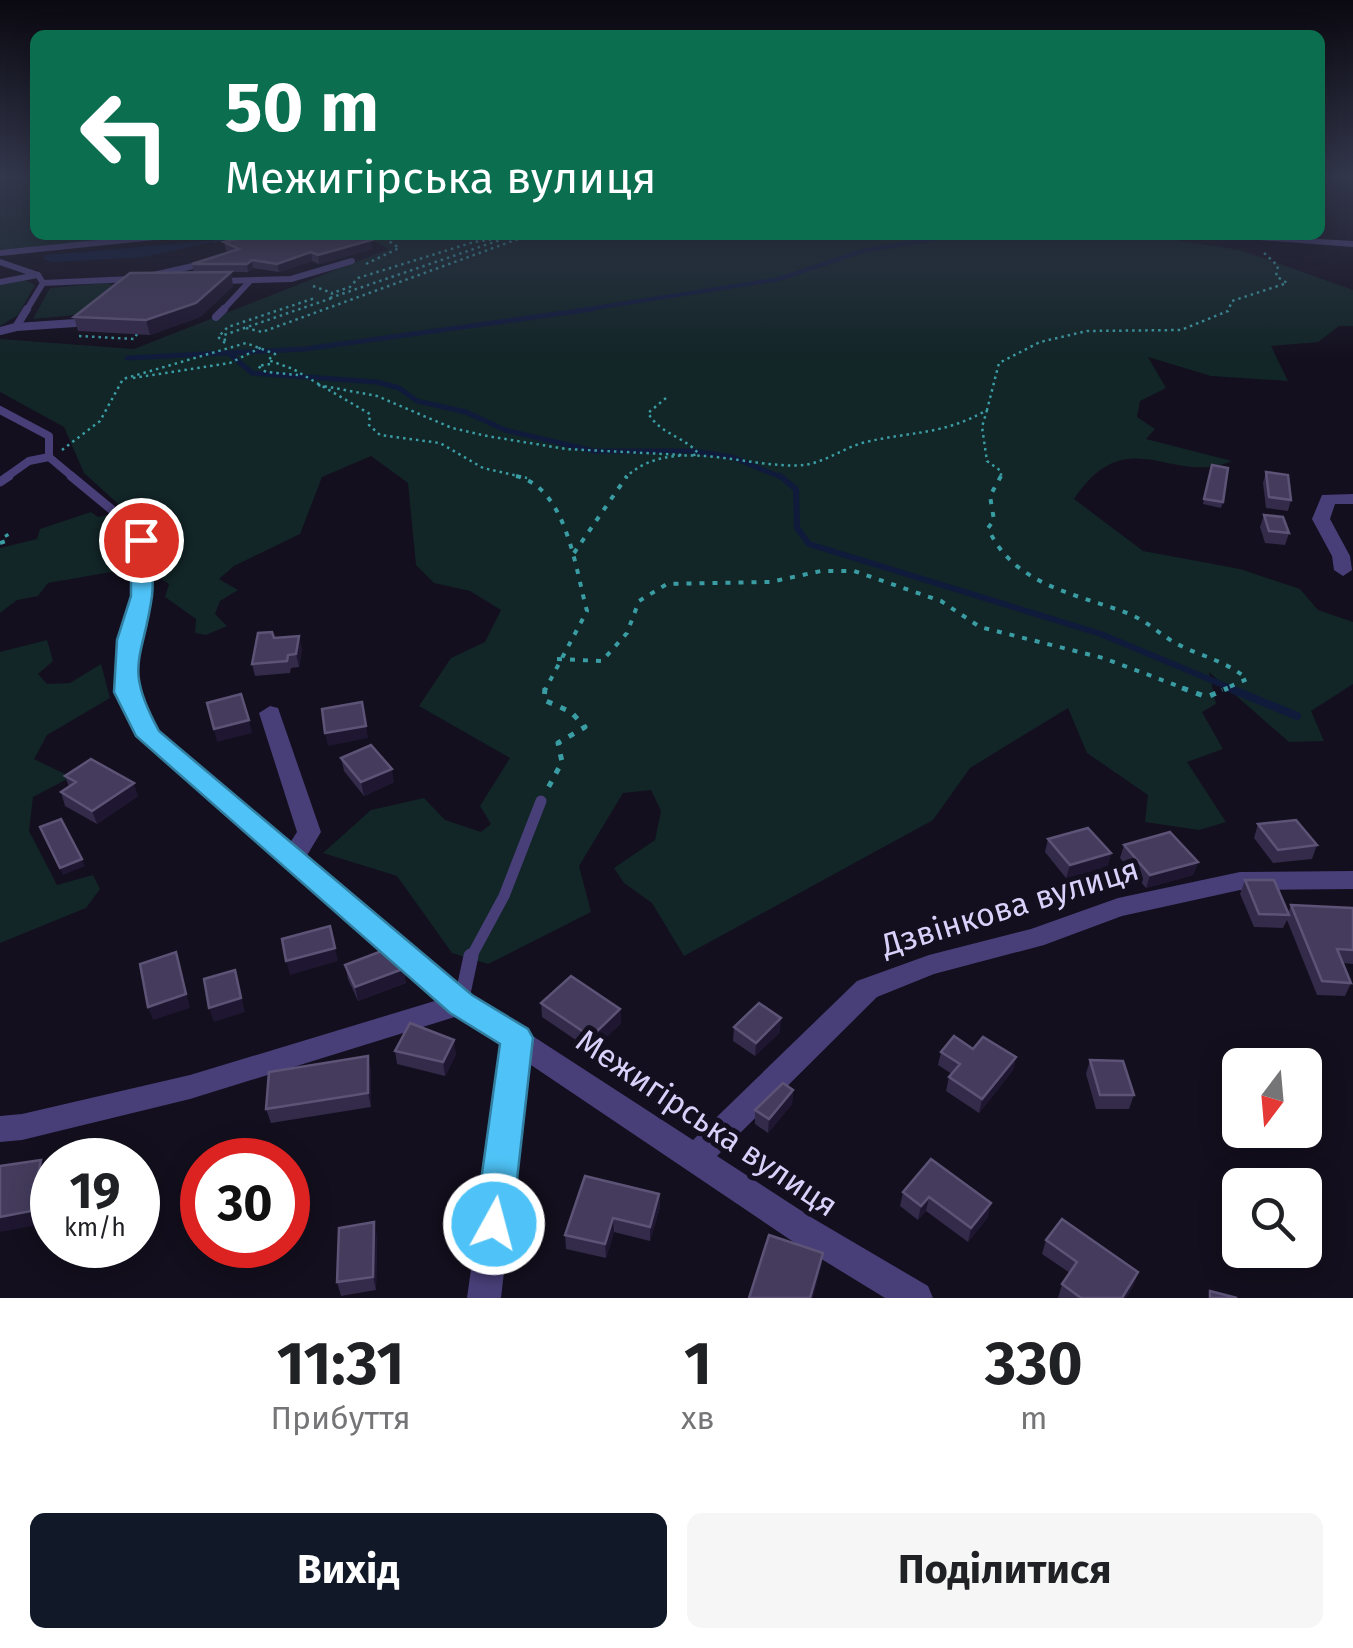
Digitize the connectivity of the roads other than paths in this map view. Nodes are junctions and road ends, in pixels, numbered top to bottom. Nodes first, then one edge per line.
1 (123, 240) edge
2 (1306, 240) edge
3 (1353, 244) edge
4 (0, 252) edge
5 (352, 261) dead end
6 (0, 262) edge
7 (208, 262) edge
8 (38, 275) junction
9 (131, 280) junction
10 (171, 280) edge
11 (210, 280) edge
12 (250, 281) junction
13 (0, 282) edge
14 (44, 283) junction
15 (117, 290) edge
16 (89, 312) edge
17 (216, 316) dead end
18 (16, 327) junction
19 (0, 332) edge
20 (2, 414) edge
21 (49, 457) junction
22 (13, 473) junction
23 (25, 481) dead end
24 (0, 482) edge
25 (1353, 499) edge
26 (1343, 570) dead end
27 (126, 692) joint
28 (270, 713) dead end
29 (541, 801) road end
30 (293, 858) junction
31 (1353, 880) edge
32 (461, 1004) junction
33 (517, 1038) junction
34 (0, 1129) edge
35 (696, 1157) junction
36 (484, 1298) edge
37 (916, 1298) edge

1 - 4 lane
2 - 3 street
5 - 12 lane
6 - 8 lane
7 - 9 lane
8 - 13 lane
8 - 14 lane
9 - 10 lane
9 - 14 lane
9 - 15 lane
11 - 12 lane
12 - 17 lane
14 - 18 lane
16 - 18 lane
18 - 19 lane
20 - 21 lane
21 - 22 lane
21 - 27 lane, Межигірська вулиця
22 - 23 lane
22 - 24 lane
25 - 26 street
27 - 30 street, Межигірська вулиця
28 - 30 street
29 - 32 lane
30 - 32 street, Межигірська вулиця
31 - 35 street, Дзвінкова вулиця
32 - 33 street, Межигірська вулиця
32 - 34 street
33 - 35 street, Межигірська вулиця
33 - 36 street
35 - 37 street, Межигірська вулиця

